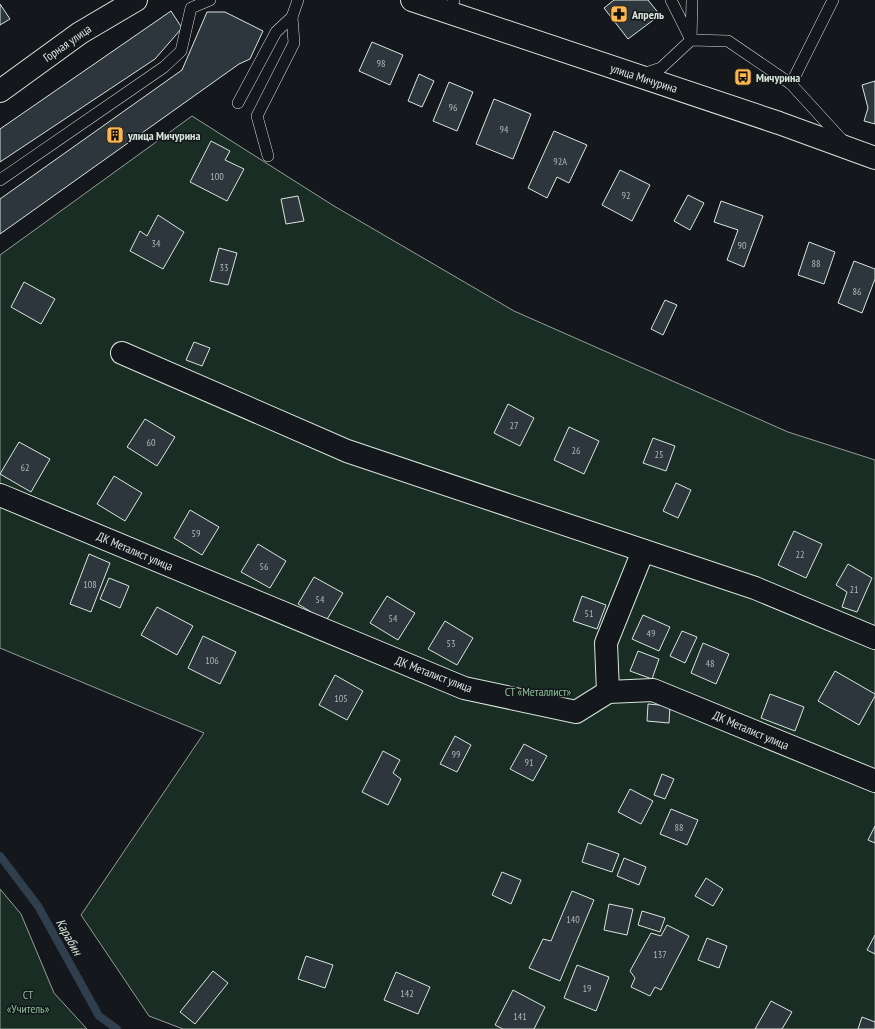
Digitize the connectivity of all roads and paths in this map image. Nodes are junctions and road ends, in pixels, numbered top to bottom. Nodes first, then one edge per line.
1 (136, 0) edge
2 (210, 0) edge
3 (298, 0) edge
4 (412, 0) edge
5 (671, 0) edge
6 (692, 0) edge
7 (832, 0) edge
8 (452, 6) edge
9 (292, 17) junction
10 (691, 40) junction
11 (638, 76) junction
12 (791, 84) junction
13 (0, 91) edge
14 (238, 104) dead end
15 (853, 151) junction
16 (268, 156) dead end
17 (875, 158) edge
18 (0, 180) edge
19 (122, 353) dead end
20 (0, 494) edge
21 (643, 551) junction
22 (875, 638) edge
23 (608, 692) junction
24 (875, 781) edge

1 - 13 street, Горная улица
2 - 18 lane
3 - 9 lane
4 - 8 street, улица Мичурина
5 - 10 lane
6 - 10 lane
7 - 12 lane
8 - 11 street, улица Мичурина
9 - 14 lane
9 - 16 lane
10 - 11 lane
10 - 12 lane
11 - 15 street, улица Мичурина
12 - 15 lane
15 - 17 street, улица Мичурина
19 - 21 street
20 - 23 street, ДК Металист улица
21 - 22 street
21 - 23 street
23 - 24 street, ДК Металист улица

